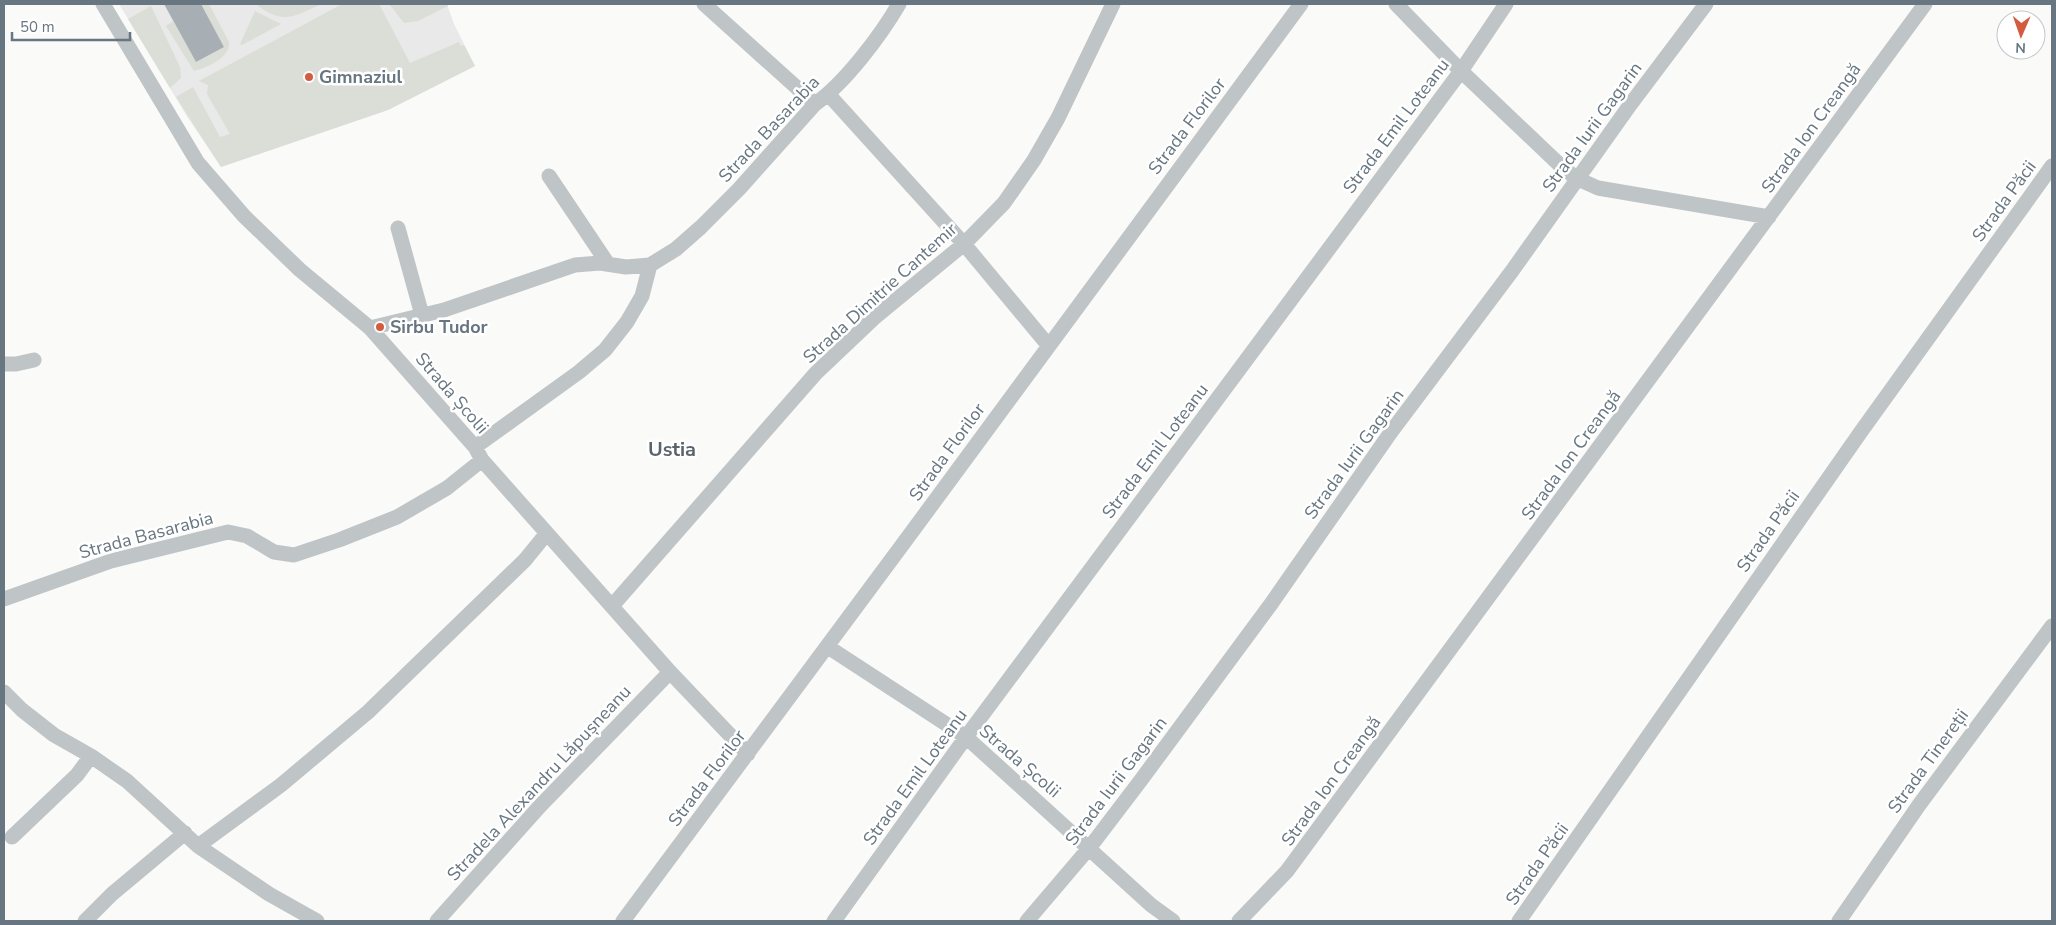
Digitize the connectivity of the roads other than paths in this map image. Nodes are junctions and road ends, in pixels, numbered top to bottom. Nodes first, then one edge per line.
1 (103, 4) edge
2 (704, 4) edge
3 (900, 4) edge
4 (1113, 4) edge
5 (1301, 4) edge
6 (1396, 4) edge
7 (1506, 4) edge
8 (1706, 4) edge
9 (1924, 4) edge
10 (1461, 71) junction
11 (829, 95) junction
12 (816, 104) junction
13 (2052, 166) edge
14 (549, 176) dead end
15 (1578, 179) junction
16 (1769, 217) junction
17 (398, 228) dead end
18 (964, 244) junction
19 (608, 264) junction
20 (650, 265) junction
21 (422, 315) junction
22 (370, 328) junction
23 (1048, 345) junction
24 (34, 360) dead end
25 (4, 364) edge
26 (478, 453) junction
27 (547, 533) junction
28 (4, 599) edge
29 (612, 606) junction
30 (2052, 626) edge
31 (828, 647) junction
32 (670, 672) junction
33 (4, 692) edge
34 (966, 737) junction
35 (748, 754) junction
36 (90, 756) junction
37 (185, 833) junction
38 (12, 836) dead end
39 (198, 846) junction
40 (1090, 847) junction
41 (85, 921) edge
42 (317, 921) edge
43 (437, 921) edge
44 (623, 921) edge
45 (834, 921) edge
46 (1027, 921) edge
47 (1173, 921) edge
48 (1239, 921) edge
49 (1519, 921) edge
50 (1839, 921) edge

1 - 22 street, Strada Școlii
2 - 12 street
3 - 11 street, Strada Basarabia
4 - 18 street, Strada Dimitrie Cantemir
5 - 23 street, Strada Florilor
6 - 10 street
7 - 10 street, Strada Emil Loteanu
8 - 15 street, Strada Iurii Gagarin
9 - 16 street, Strada Ion Creangă
10 - 15 street
10 - 34 street, Strada Emil Loteanu
11 - 12 street, Strada Basarabia
11 - 18 street
12 - 20 street, Strada Basarabia
13 - 49 street, Strada Păcii
14 - 19 street
15 - 16 street
15 - 40 street, Strada Iurii Gagarin
16 - 48 street, Strada Ion Creangă
17 - 21 street
18 - 23 street
18 - 29 street, Strada Dimitrie Cantemir
19 - 20 street, Strada Basarabia
19 - 21 street, Strada Basarabia
20 - 26 street, Strada Basarabia
21 - 22 street, Strada Basarabia
22 - 26 street, Strada Școlii
23 - 31 street, Strada Florilor
24 - 25 street
26 - 27 street, Strada Școlii
26 - 28 street, Strada Basarabia
27 - 29 street, Strada Școlii
27 - 39 street
29 - 32 street, Strada Școlii
30 - 50 street, Strada Tinereții
31 - 34 street, Strada Școlii
31 - 35 street, Strada Florilor
32 - 35 street, Strada Școlii
32 - 43 street, Stradela Alexandru Lăpușneanu
33 - 36 street
34 - 40 street, Strada Școlii
34 - 45 street, Strada Emil Loteanu
35 - 44 street, Strada Florilor
36 - 37 street
36 - 38 street
37 - 39 street
37 - 41 street
39 - 42 street
40 - 46 street, Strada Iurii Gagarin
40 - 47 street, Strada Școlii

